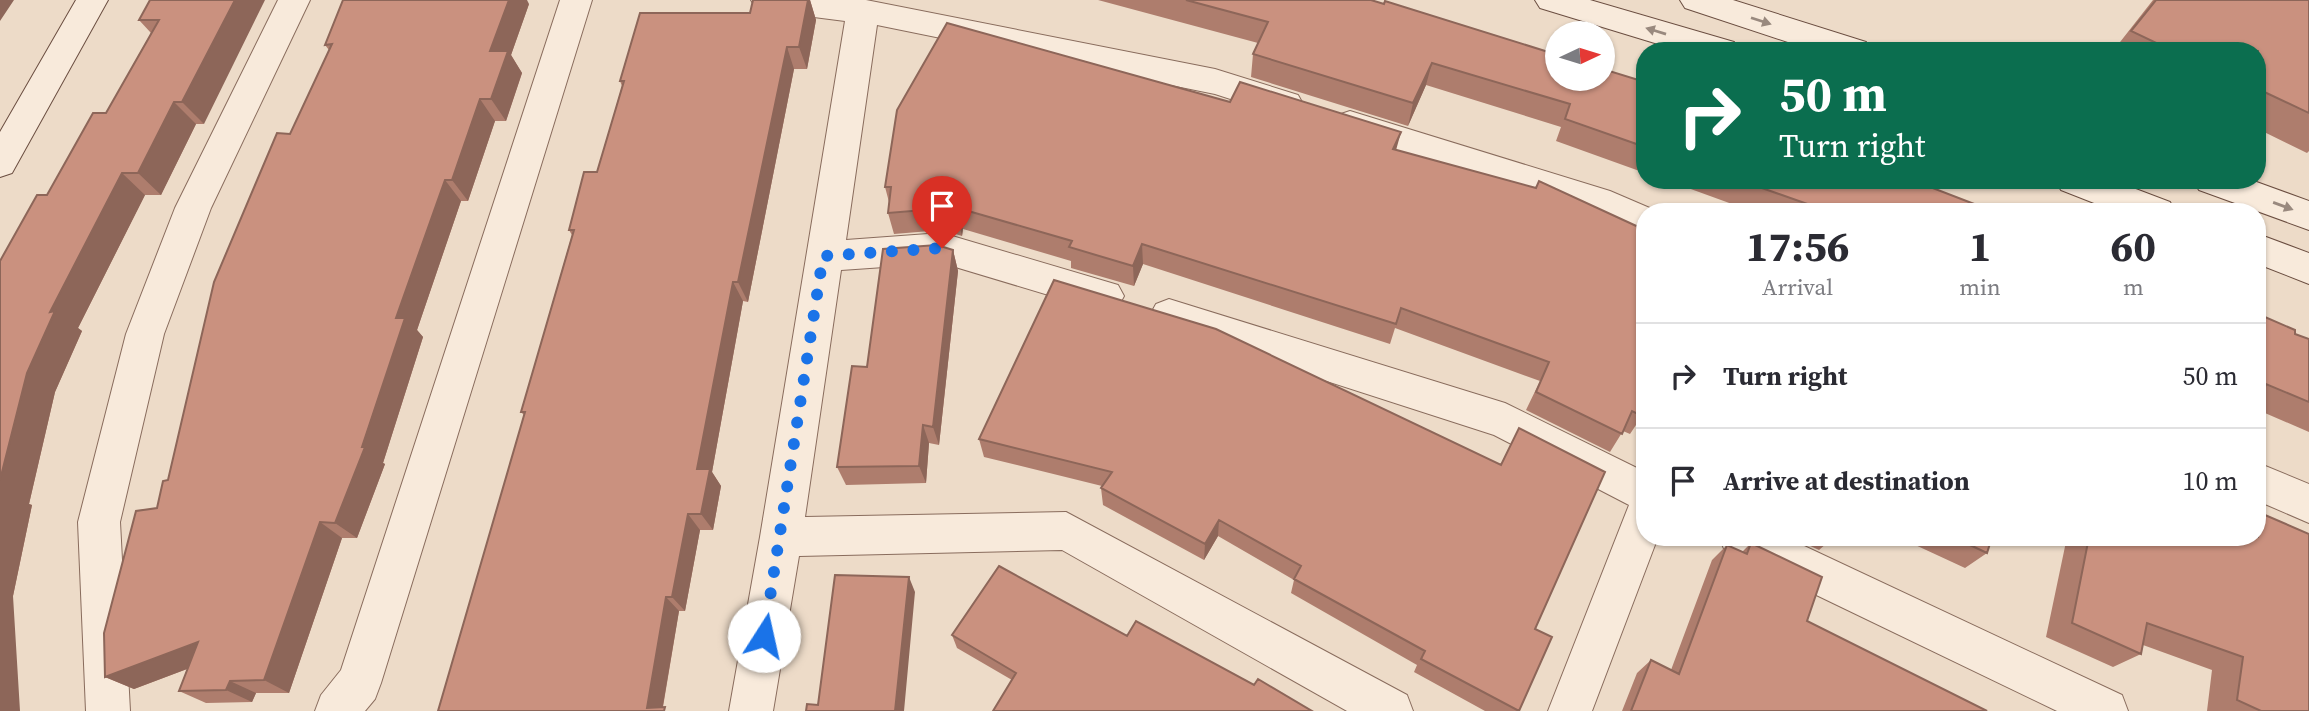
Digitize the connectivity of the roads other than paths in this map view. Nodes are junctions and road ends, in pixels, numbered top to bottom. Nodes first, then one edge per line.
1 (92, 0) edge
2 (294, 0) edge
3 (576, 0) edge
4 (767, 0) edge
5 (1551, 0) edge
6 (1696, 0) edge
7 (863, 11) junction
8 (1692, 42) edge
9 (1826, 42) edge
10 (0, 163) edge
11 (2097, 189) edge
12 (2236, 189) edge
13 (2133, 203) edge
14 (1636, 216) edge
15 (2309, 216) edge
16 (2266, 252) edge
17 (823, 256) junction
18 (2309, 269) edge
19 (2266, 485) edge
20 (1636, 487) edge
21 (2309, 504) edge
22 (781, 537) junction
23 (1636, 539) edge
24 (1759, 546) edge
25 (108, 711) edge
26 (337, 711) edge
27 (751, 711) edge
28 (1391, 711) edge
29 (1570, 711) edge
30 (2106, 711) edge

1 - 10 street
2 - 25 street
3 - 26 street
4 - 7 street
8 -> 5 street
6 -> 9 street
7 - 14 street
7 - 17 street
11 - 13 street
12 -> 15 street
16 - 18 street
17 - 20 street
17 - 22 street
19 - 21 street
22 - 27 street
22 - 28 street
23 - 29 street
24 - 30 street

